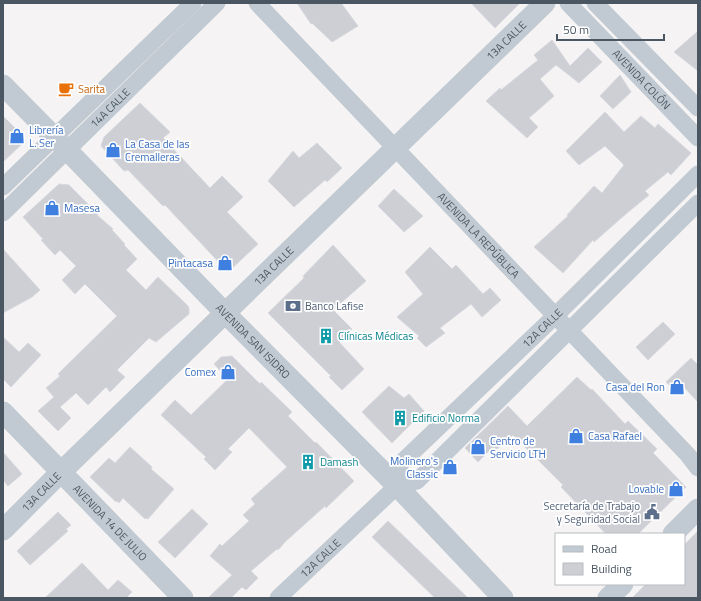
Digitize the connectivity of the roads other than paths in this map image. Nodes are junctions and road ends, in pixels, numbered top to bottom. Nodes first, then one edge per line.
1 (193, 3) edge
2 (217, 3) edge
3 (257, 3) edge
4 (545, 3) edge
5 (568, 3) edge
6 (595, 3) edge
7 (3, 85) edge
8 (698, 108) edge
9 (698, 138) edge
10 (61, 143) junction
11 (397, 148) junction
12 (698, 174) edge
13 (3, 187) edge
14 (698, 203) edge
15 (3, 213) edge
16 (225, 313) junction
17 (555, 316) junction
18 (569, 331) junction
19 (3, 412) edge
20 (698, 468) edge
21 (61, 472) junction
22 (396, 486) junction
23 (698, 509) edge
24 (3, 530) edge
25 (674, 533) edge
26 (621, 585) edge
27 (183, 598) edge
28 (278, 598) edge
29 (503, 598) edge
30 (608, 598) edge

1 - 10 street, 14A CALLE
2 - 10 street, 14A CALLE
3 - 11 street, AVENIDA LA REPÚBLICA
4 - 11 street, 13A CALLE
5 - 9 street, AVENIDA COLÓN
6 - 8 street, AVENIDA COLÓN
7 - 10 street, AVENIDA SAN ISIDRO
10 - 13 street, 14A CALLE
10 - 15 street, 14A CALLE
10 - 16 street, AVENIDA SAN ISIDRO
11 - 16 street, 13A CALLE
11 - 17 street, AVENIDA LA REPÚBLICA
12 - 17 street, 12A CALLE
14 - 18 street, 12A CALLE
16 - 21 street, 13A CALLE
16 - 22 street, AVENIDA SAN ISIDRO
17 - 18 street, AVENIDA LA REPÚBLICA
17 - 22 street, 12A CALLE
18 - 20 street, AVENIDA LA REPÚBLICA
18 - 22 street, 12A CALLE
19 - 21 street, AVENIDA 14 DE JULIO
21 - 24 street, 13A CALLE
21 - 27 street, AVENIDA 14 DE JULIO
22 - 28 street, 12A CALLE
22 - 29 street, AVENIDA SAN ISIDRO
23 - 25 street
26 - 30 street

